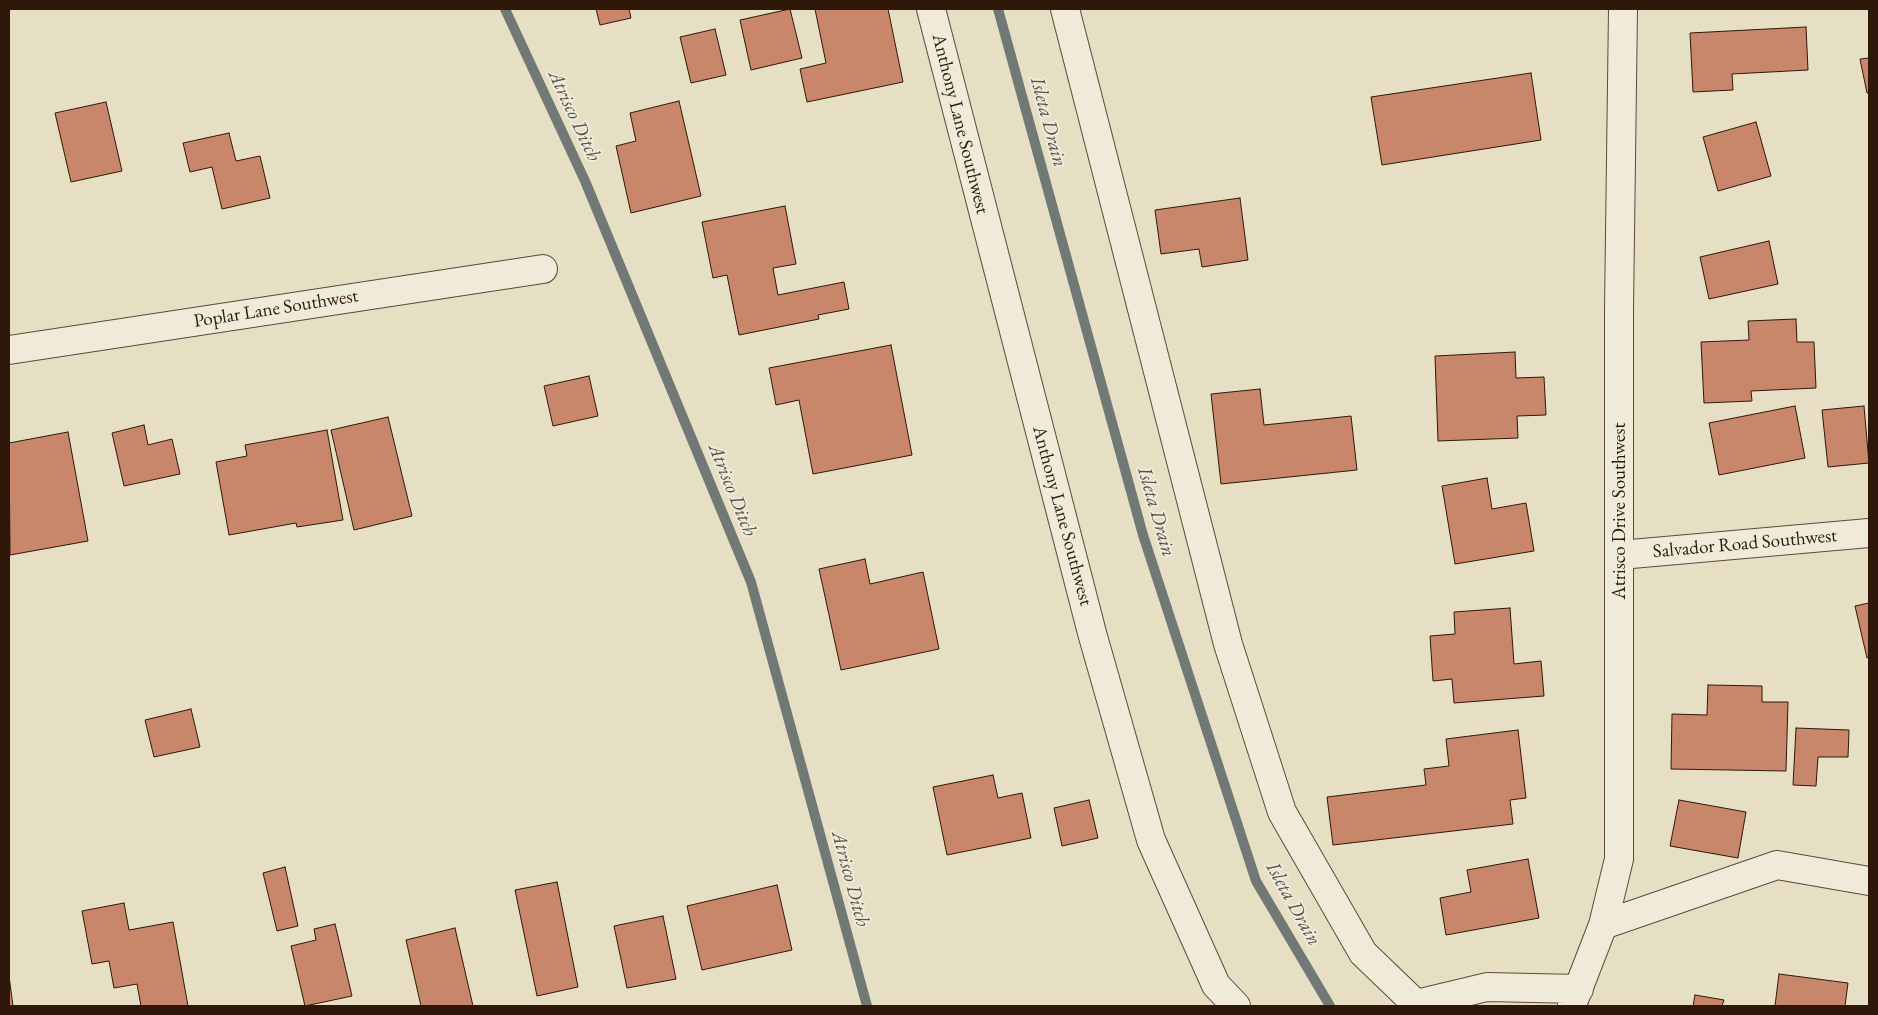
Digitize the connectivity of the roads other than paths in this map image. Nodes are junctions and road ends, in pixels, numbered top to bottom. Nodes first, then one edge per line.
1 (931, 9) edge
2 (1065, 9) edge
3 (1623, 9) edge
4 (544, 269) dead end
5 (9, 350) edge
6 (1869, 533) edge
7 (1620, 555) junction
8 (1869, 882) edge
9 (1603, 925) junction
10 (1575, 998) edge
11 (1236, 1006) edge

1 - 11 street, Anthony Lane Southwest
2 - 10 street
3 - 7 street, Atrisco Drive Southwest
4 - 5 street, Poplar Lane Southwest
6 - 7 street, Salvador Road Southwest
7 - 9 street, Atrisco Drive Southwest
8 - 9 street
9 - 10 street, Atrisco Drive Southwest

